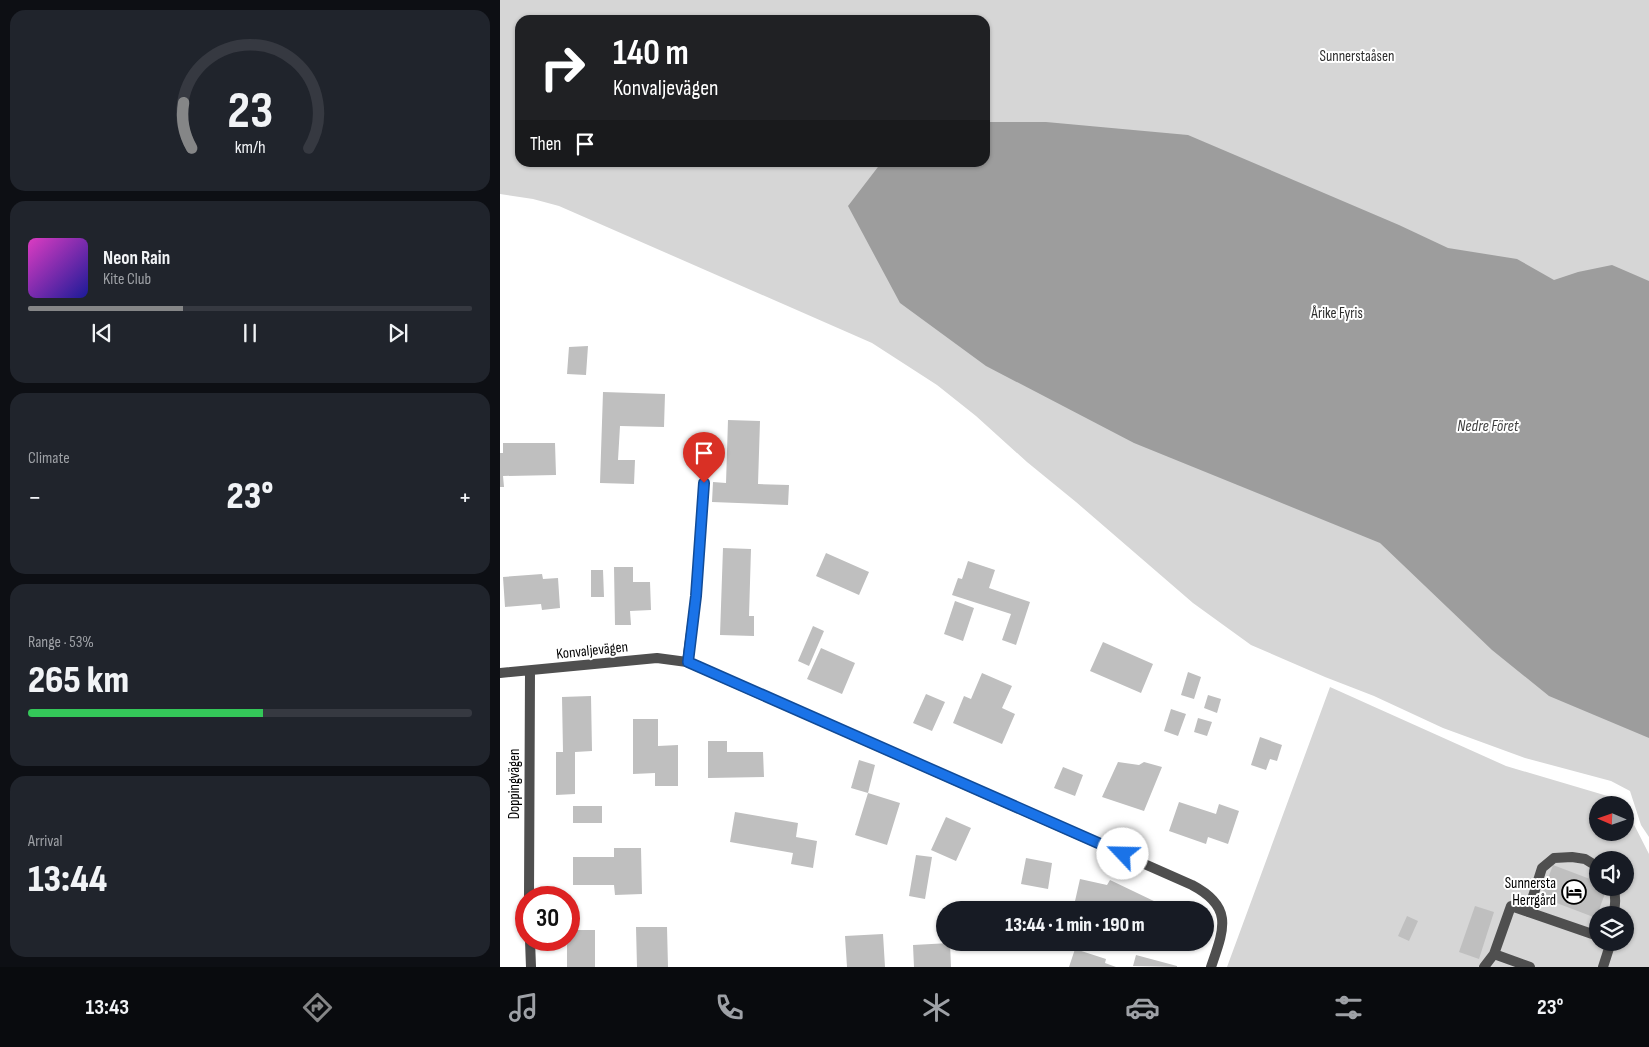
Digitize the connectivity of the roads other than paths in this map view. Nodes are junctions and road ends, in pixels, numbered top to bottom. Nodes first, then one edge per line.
1 (704, 483) dead end
2 (688, 662) junction
3 (530, 671) junction
4 (500, 673) edge
5 (1589, 861) edge
6 (529, 886) edge
7 (1528, 912) junction
8 (1589, 933) edge
9 (530, 951) edge
10 (1608, 951) edge
11 (1494, 954) junction
12 (531, 967) edge
13 (1211, 967) edge
14 (1484, 967) edge
15 (1530, 967) edge
16 (1602, 967) edge

1 - 2 street
2 - 3 street, Konvaljevägen
2 - 13 street, Konvaljevägen
3 - 4 street, Konvaljevägen
3 - 6 street, Doppingvägen
5 - 7 street
7 - 8 street
7 - 11 street
9 - 12 street
10 - 16 street
11 - 14 street
11 - 15 street

